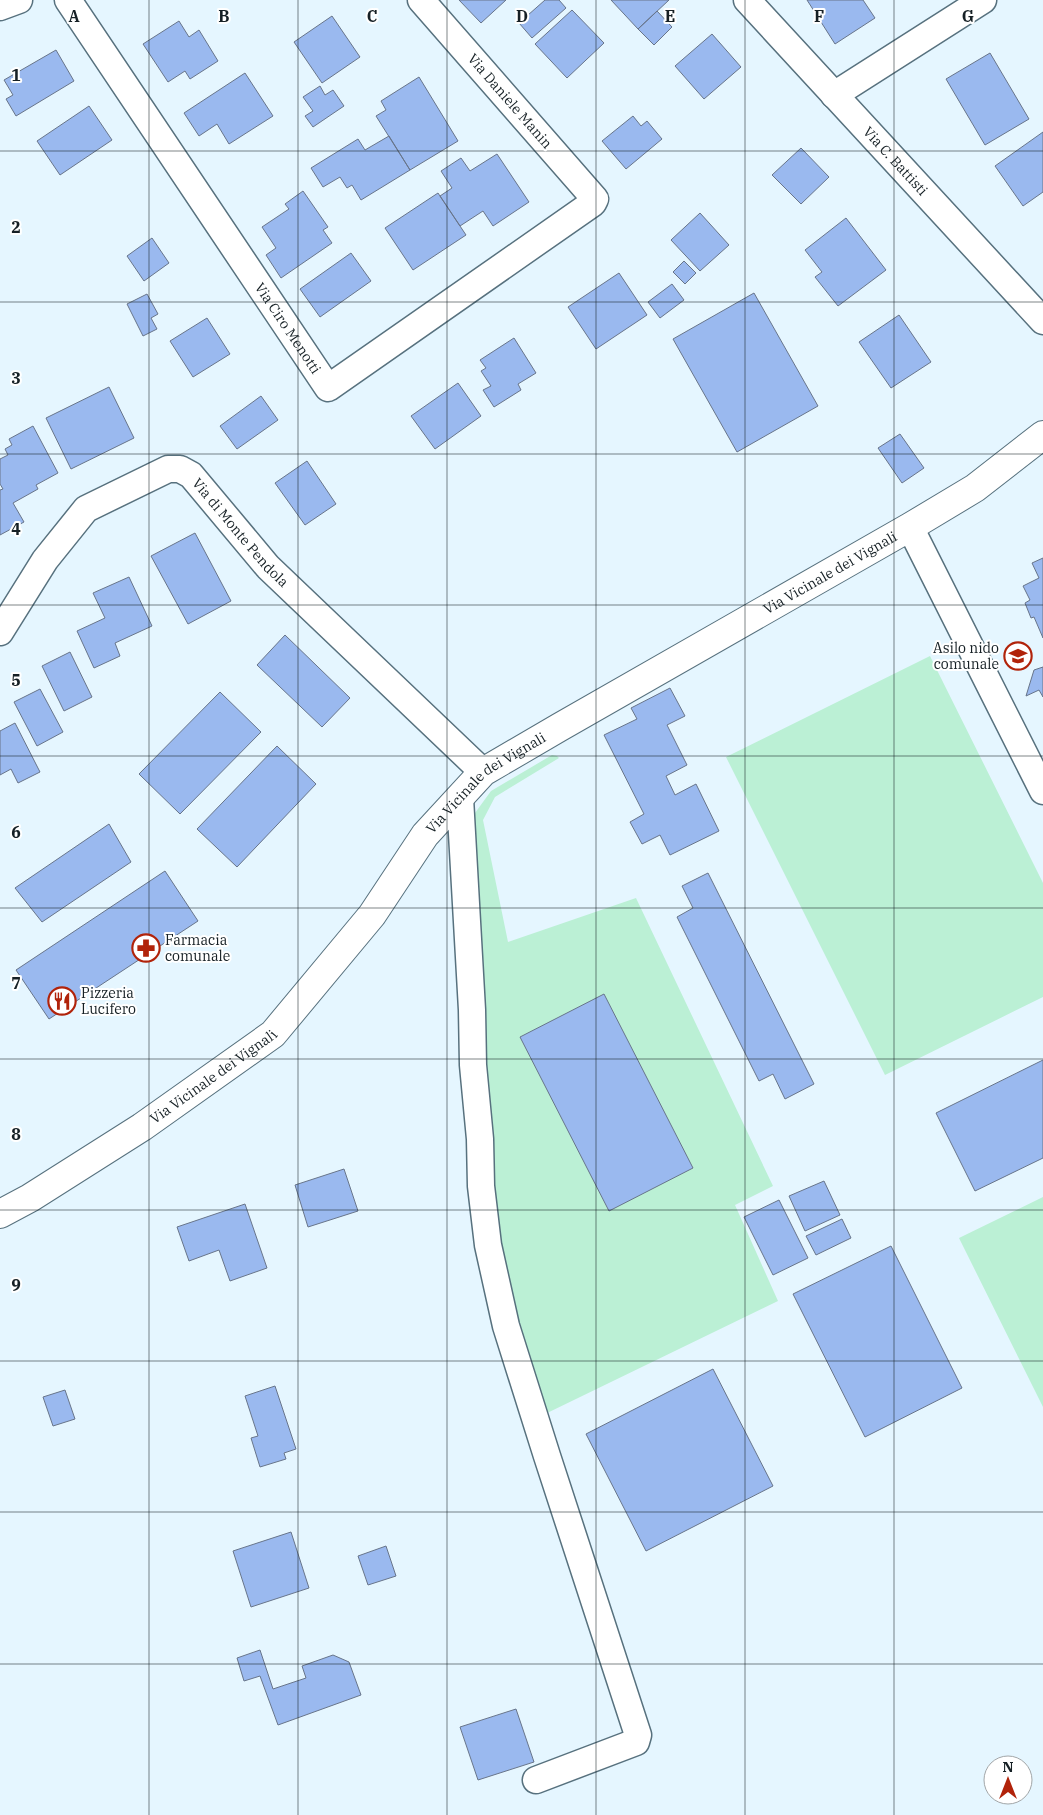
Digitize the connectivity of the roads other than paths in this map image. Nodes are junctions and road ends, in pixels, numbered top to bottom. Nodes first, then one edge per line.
1 (19, 0) edge
2 (68, 0) edge
3 (421, 0) edge
4 (747, 0) edge
5 (983, 0) edge
6 (0, 7) edge
7 (834, 95) junction
8 (594, 203) joint
9 (1043, 321) edge
10 (1043, 435) edge
11 (910, 527) junction
12 (0, 632) edge
13 (484, 772) junction
14 (1043, 791) edge
15 (460, 798) junction
16 (0, 1214) edge
17 (536, 1780) dead end

1 - 6 street
2 - 8 street, Via Ciro Menotti
3 - 8 street, Via Daniele Manin
4 - 7 street, Via C. Battisti
5 - 7 street
7 - 9 street, Via C. Battisti
10 - 11 street, Via Vicinale dei Vignali
11 - 13 street, Via Vicinale dei Vignali
11 - 14 street
12 - 13 street, Via di Monte Pendola
13 - 15 street, Via Vicinale dei Vignali
15 - 16 street, Via Vicinale dei Vignali
15 - 17 street

